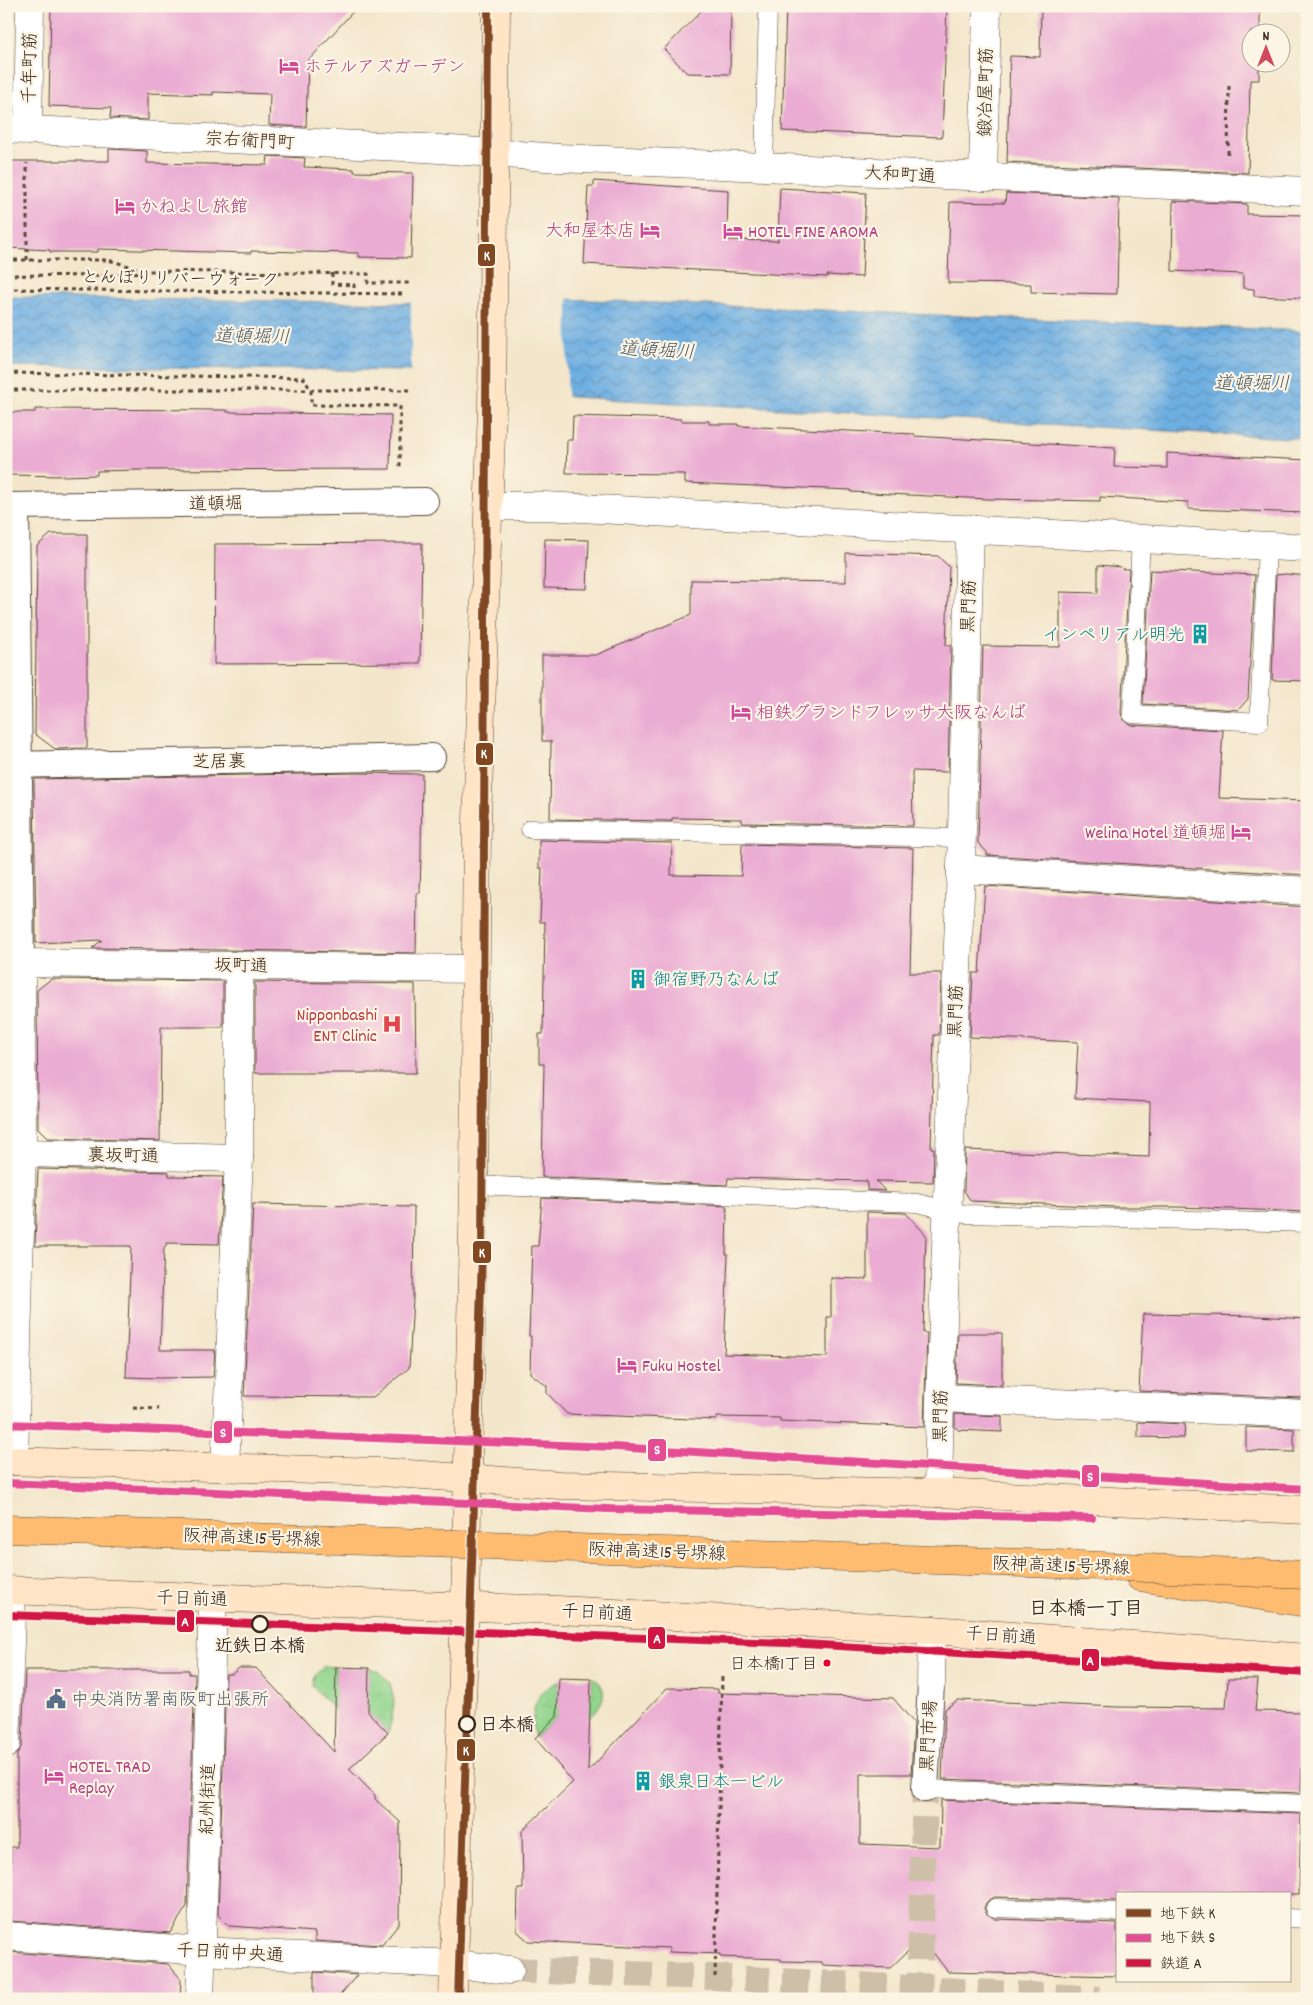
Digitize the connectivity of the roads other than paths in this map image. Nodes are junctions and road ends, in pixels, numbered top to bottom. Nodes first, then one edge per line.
1 (30, 6) edge
2 (496, 6) edge
3 (768, 6) edge
4 (987, 6) edge
5 (17, 130) edge
6 (494, 153) junction
7 (764, 168) junction
8 (983, 177) junction
9 (1307, 190) edge
10 (413, 501) road end
11 (11, 506) edge
12 (488, 506) junction
13 (970, 529) junction
14 (1141, 538) junction
15 (1267, 546) junction
16 (1307, 548) edge
17 (432, 758) dead end
18 (12, 765) edge
19 (530, 829) dead end
20 (962, 838) junction
21 (961, 869) junction
22 (1307, 891) edge
23 (13, 963) edge
24 (239, 965) junction
25 (476, 969) junction
26 (14, 1153) edge
27 (239, 1158) junction
28 (474, 1184) junction
29 (947, 1210) junction
30 (1307, 1223) edge
31 (940, 1398) junction
32 (1307, 1414) edge
33 (10, 1461) edge
34 (225, 1468) junction
35 (467, 1478) junction
36 (938, 1493) junction
37 (1307, 1510) edge
38 (6, 1529) edge
39 (1056, 1564) junction
40 (1307, 1575) edge
41 (9, 1591) edge
42 (213, 1598) junction
43 (1307, 1603) edge
44 (465, 1606) junction
45 (932, 1630) junction
46 (1307, 1658) edge
47 (931, 1684) joint
48 (6, 1744) edge
49 (925, 1789) joint
50 (1307, 1804) edge
51 (995, 1908) dead end
52 (1116, 1912) edge
53 (1290, 1918) edge
54 (1307, 1919) edge
55 (6, 1936) edge
56 (202, 1951) junction
57 (454, 1964) junction
58 (510, 1970) tunnel mouth
59 (200, 1999) edge
60 (453, 1999) edge

1 - 5 street, 千年町筋
2 - 6 main road
3 - 7 lane
4 - 8 street, 鍛冶屋町筋
5 - 6 street, 宗右衛門町
6 - 7 street, 大和町通
6 - 12 main road
7 - 8 street, 大和町通
8 - 9 street, 大和町通
10 - 11 street, 道頓堀
11 - 18 street
12 - 13 street
12 - 25 main road
13 - 14 street
13 - 20 street, 黒門筋
14 - 15 street
14 - 15 lane
15 - 16 street
17 - 18 street, 芝居裏
18 - 23 street
19 - 20 lane
20 - 21 street, 黒門筋
21 - 22 street
21 - 29 street, 黒門筋
23 - 24 street, 坂町通
23 - 26 street
24 - 25 street, 坂町通
24 - 27 street
25 - 28 main road
26 - 27 street, 裏坂町通
26 - 33 street
27 - 34 street
28 - 29 lane
28 - 35 main road
29 - 30 lane
29 - 31 street, 黒門筋
31 - 32 street
31 - 36 street, 黒門筋
33 - 34 main road
34 - 35 main road
35 - 36 main road
35 - 44 main road
36 - 37 main road
38 - 39 highway, 阪神高速15号堺線, bridge
39 - 40 highway, 阪神高速15号堺線, bridge
39 - 43 highway, bridge
41 - 42 main road, 千日前通
41 - 48 street
42 - 44 main road, 千日前通
42 - 56 street, 紀州街道
44 - 45 main road, 千日前通
44 - 57 main road
45 - 46 main road, 千日前通
45 - 47 street
47 - 49 street, 黒門市場
49 - 50 lane
51 - 52 lane
53 - 54 lane
55 - 56 street, 千日前中央通
56 - 57 street, 千日前中央通
56 - 59 street, 紀州街道
57 - 58 street, 千日前中央通
57 - 60 main road

